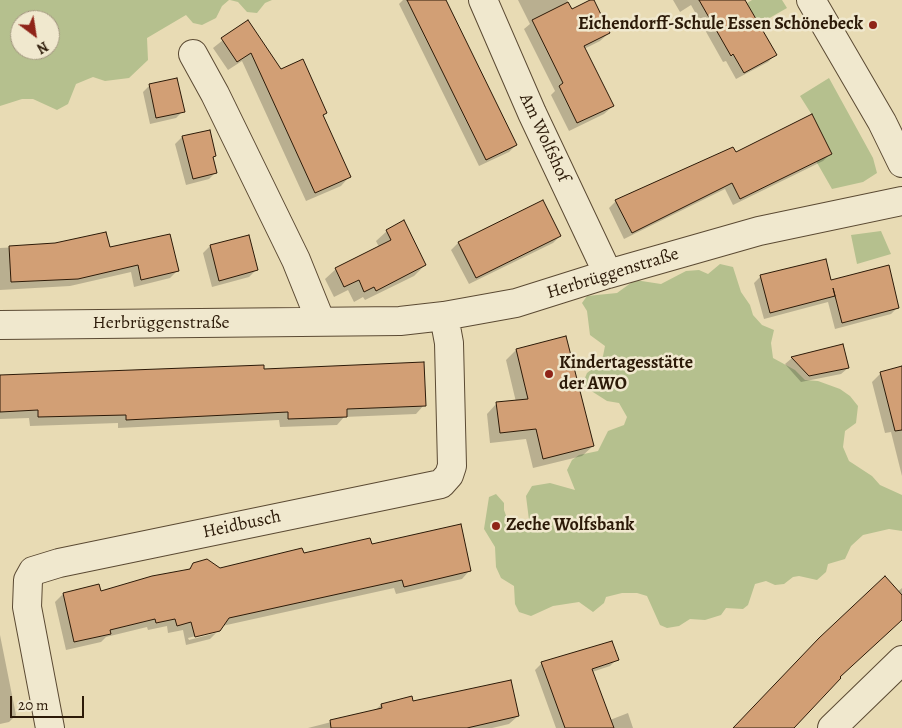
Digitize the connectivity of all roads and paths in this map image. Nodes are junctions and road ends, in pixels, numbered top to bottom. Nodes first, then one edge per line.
1 (483, 0) edge
2 (811, 0) edge
3 (192, 54) dead end
4 (902, 163) edge
5 (902, 201) edge
6 (608, 274) junction
7 (444, 316) junction
8 (321, 322) junction
9 (0, 325) edge
10 (902, 660) edge
11 (50, 728) edge
12 (832, 728) edge

1 - 6 street, Am Wolfshof
2 - 4 street
3 - 8 street
5 - 6 street, Herbrüggenstraße
6 - 7 street, Herbrüggenstraße
7 - 8 street, Herbrüggenstraße
7 - 11 street, Heidbusch
8 - 9 street, Herbrüggenstraße
10 - 12 street

